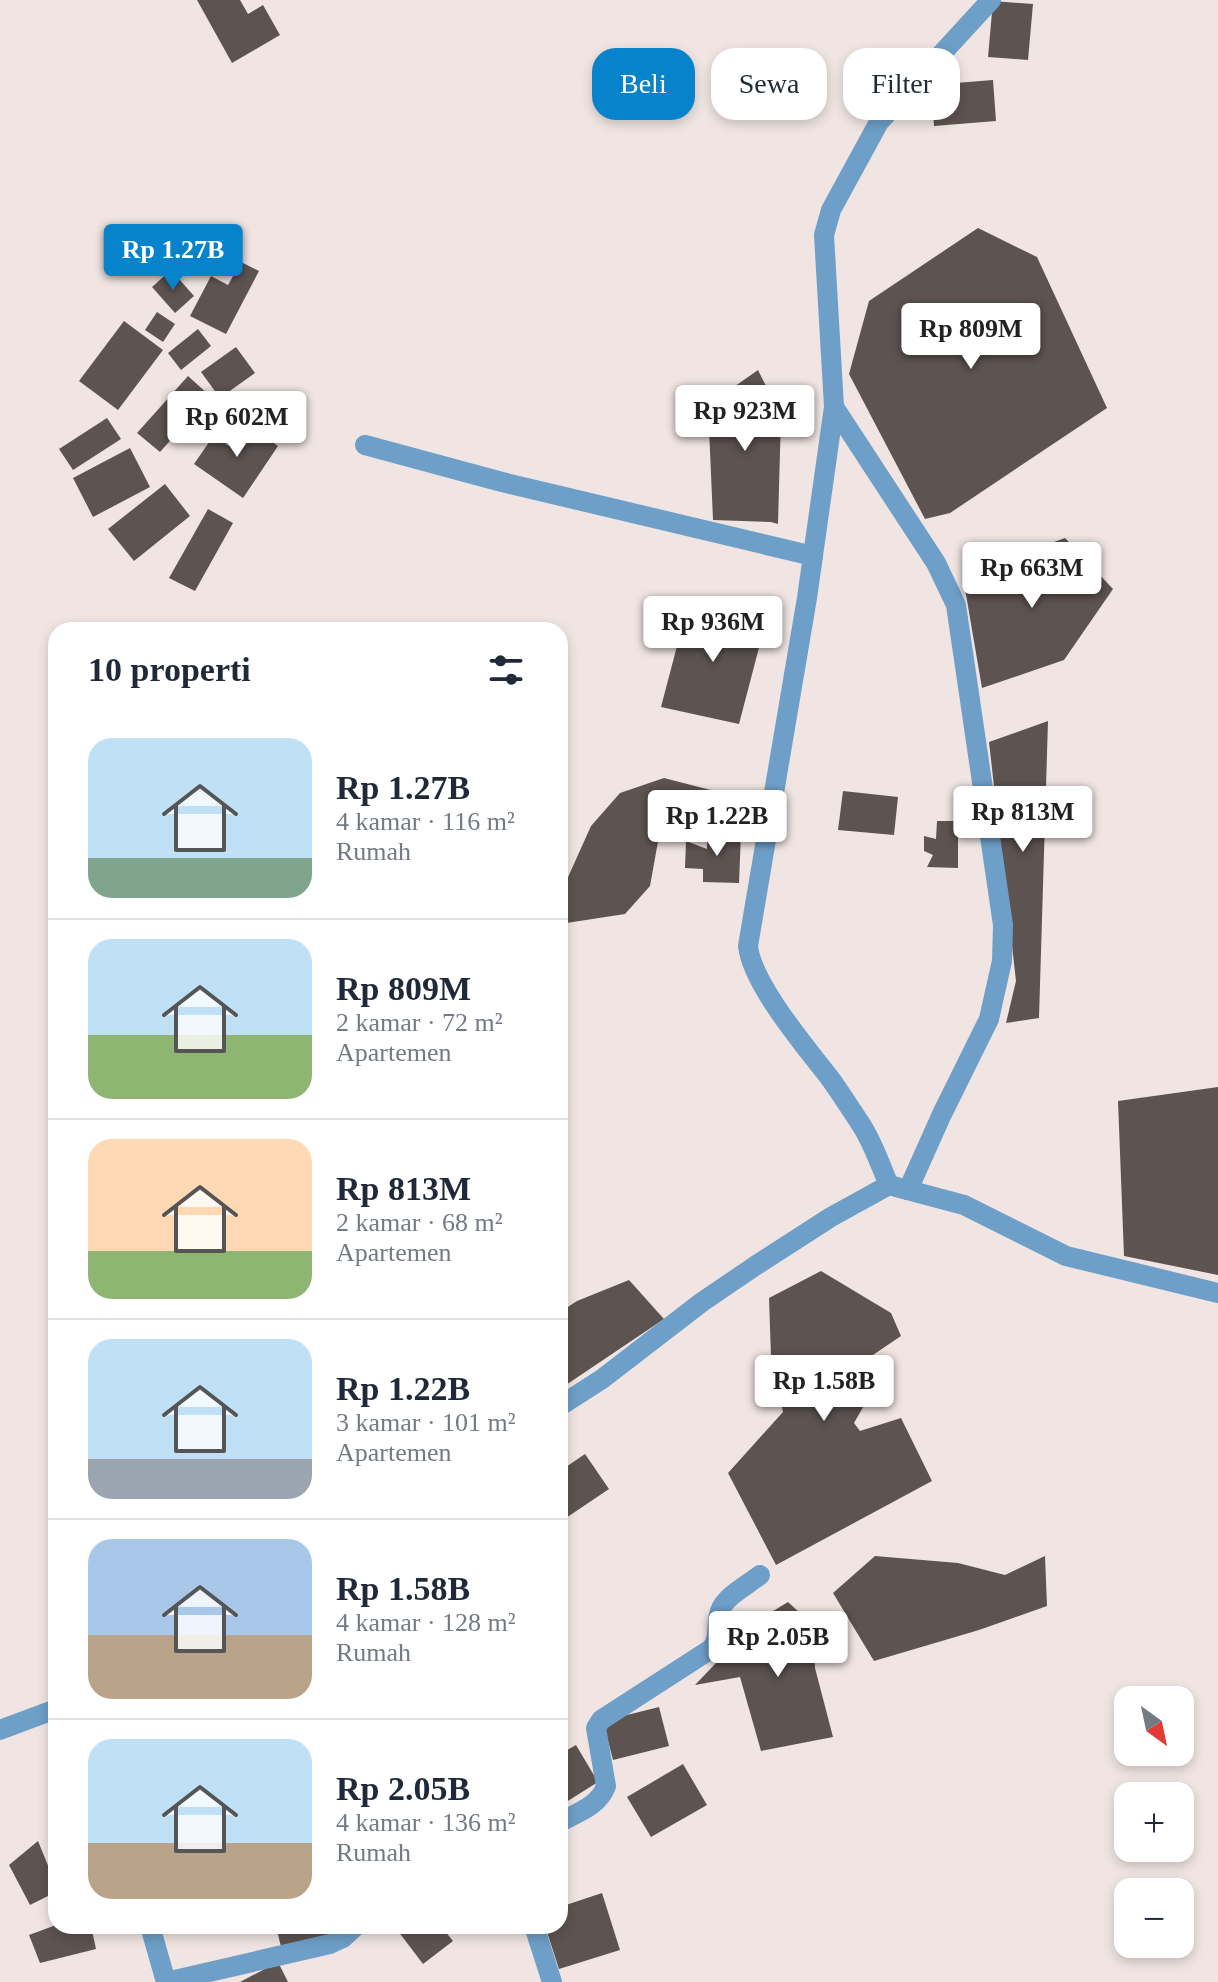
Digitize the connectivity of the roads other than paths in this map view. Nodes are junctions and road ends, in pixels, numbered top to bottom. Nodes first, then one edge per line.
1 (991, 0) edge
2 (834, 407) junction
3 (365, 445) dead end
4 (813, 556) junction
5 (899, 1187) junction
6 (1218, 1293) edge
7 (568, 1401) edge
8 (760, 1575) dead end
9 (48, 1712) edge
10 (0, 1730) edge
11 (568, 1818) edge
12 (152, 1934) edge
13 (347, 1934) edge
14 (537, 1934) edge
15 (552, 1982) edge

1 - 2 street
2 - 4 street
2 - 5 street
3 - 4 street
4 - 5 street
5 - 6 street
5 - 7 street
8 - 11 street
9 - 10 street
12 - 13 street
14 - 15 street

